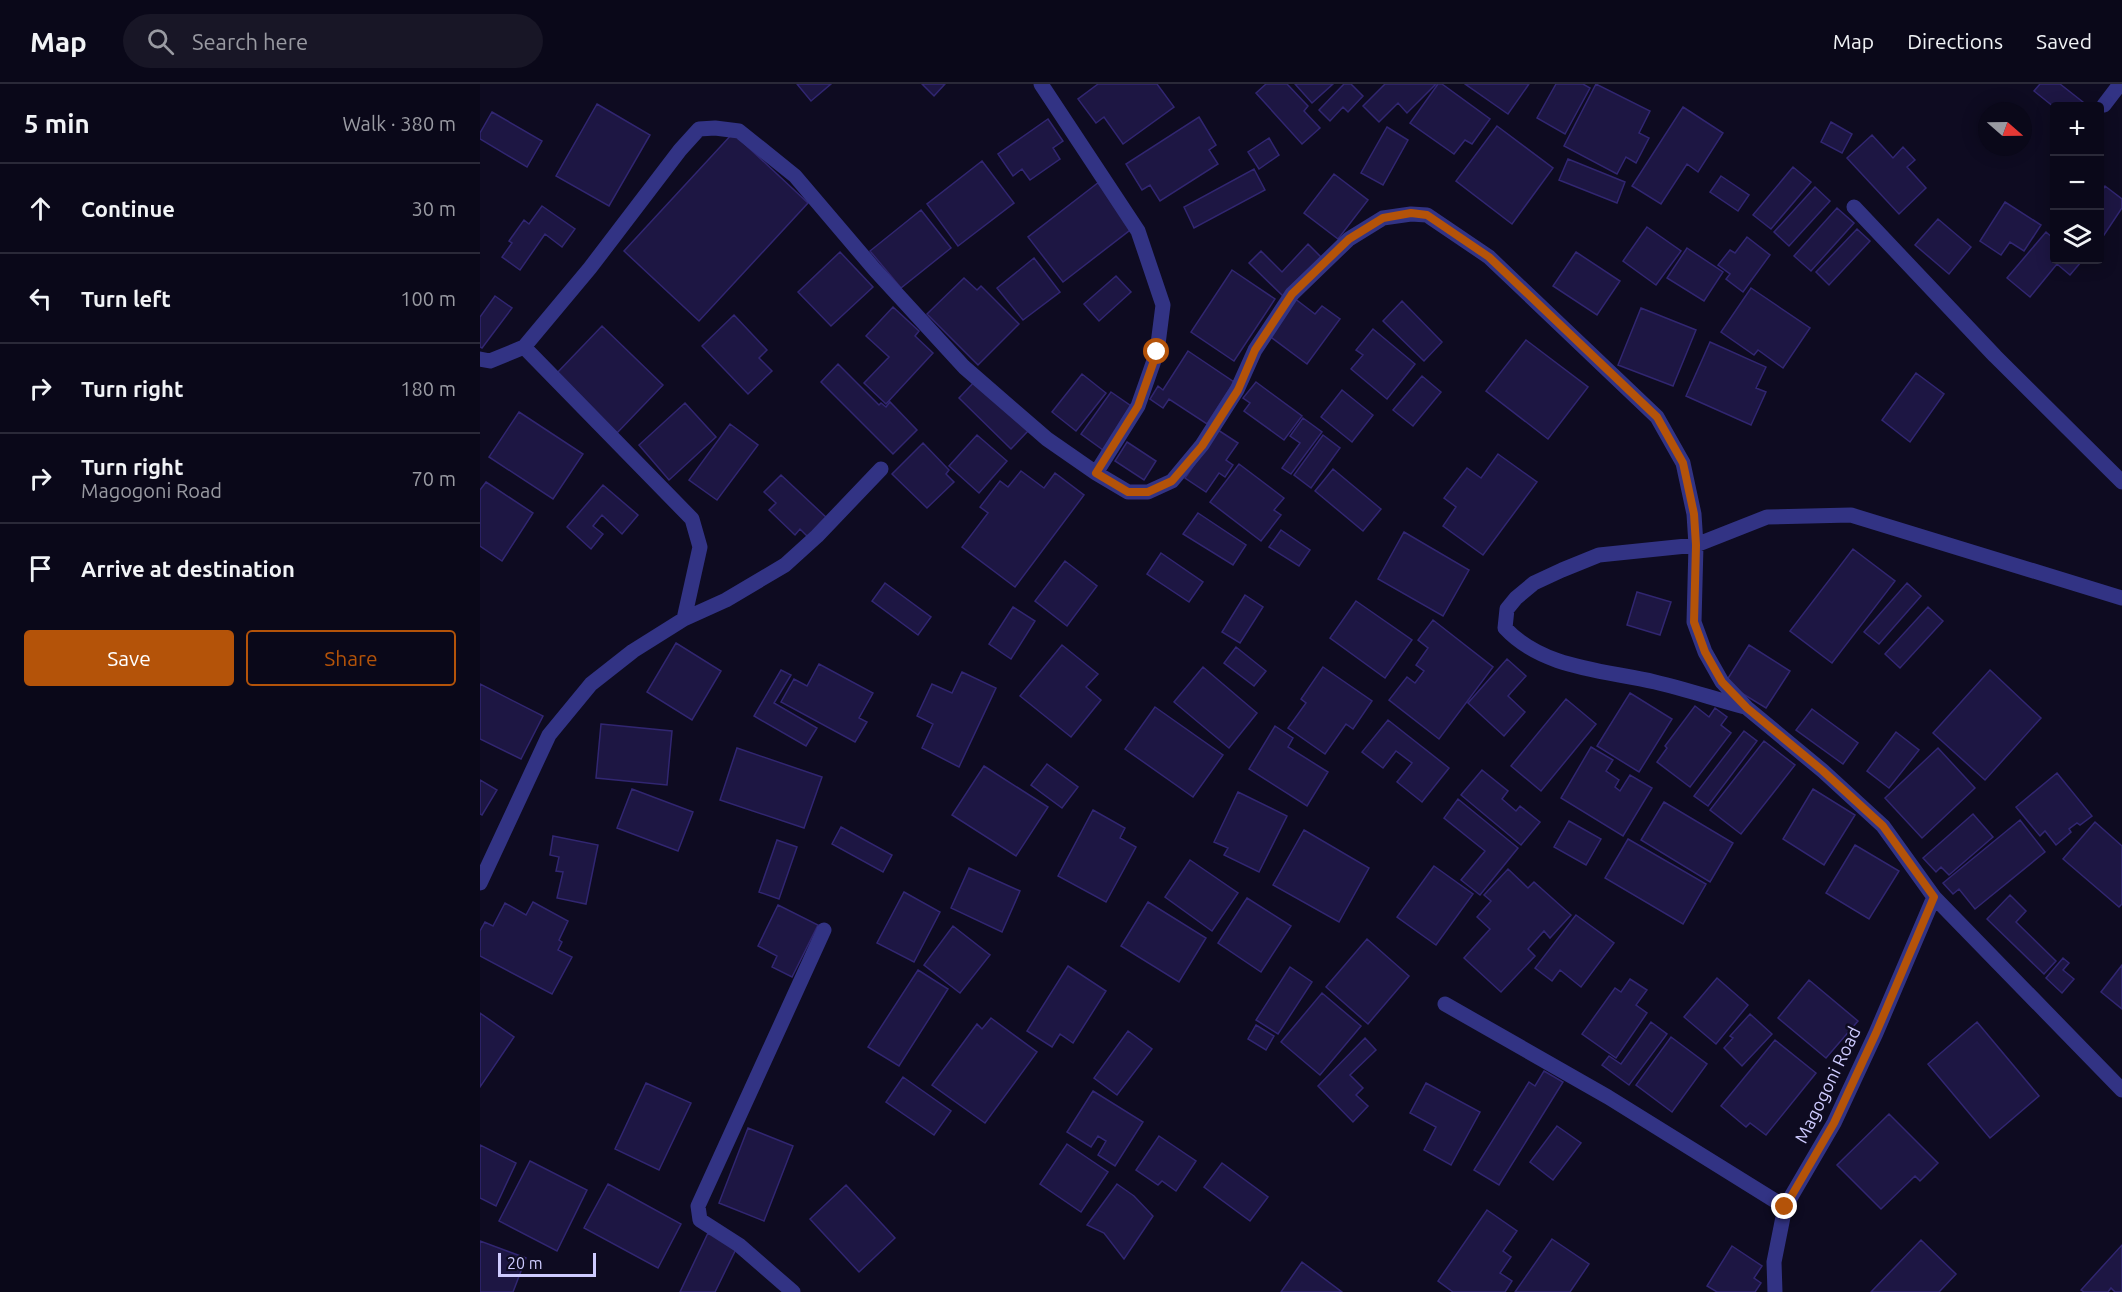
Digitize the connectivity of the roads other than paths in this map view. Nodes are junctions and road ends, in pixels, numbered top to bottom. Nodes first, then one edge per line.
1 (1041, 84) edge
2 (2120, 84) edge
3 (2104, 105) dead end
4 (1854, 207) dead end
5 (525, 346) junction
6 (480, 359) edge
7 (881, 469) dead end
8 (1096, 473) junction
9 (2122, 482) edge
10 (1696, 545) junction
11 (2122, 598) edge
12 (684, 620) junction
13 (1747, 708) junction
14 (480, 883) edge
15 (1934, 897) junction
16 (824, 930) dead end
17 (1445, 1004) dead end
18 (2122, 1090) edge
19 (1785, 1207) junction
20 (793, 1292) edge
21 (1774, 1292) edge

1 - 8 street
2 - 3 street
4 - 9 street
5 - 6 street
5 - 8 street
5 - 12 street
7 - 12 street
8 - 10 street
10 - 11 street
10 - 13 street
10 - 13 street
12 - 14 street
13 - 15 street
15 - 18 street
15 - 19 street, Magogoni Road
16 - 20 street
17 - 19 street
19 - 21 street, Magogoni Road

